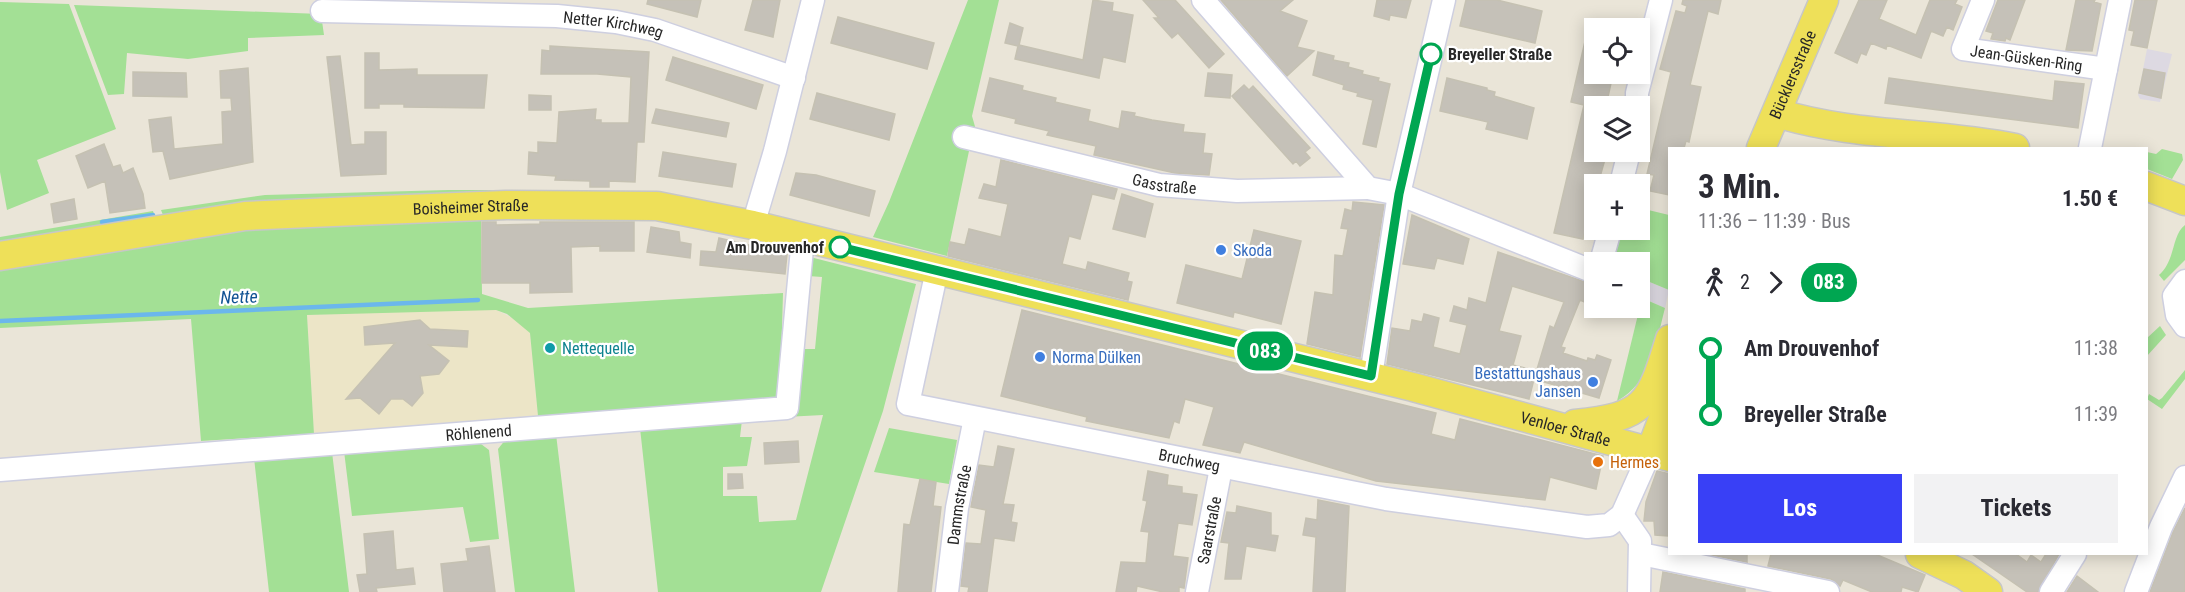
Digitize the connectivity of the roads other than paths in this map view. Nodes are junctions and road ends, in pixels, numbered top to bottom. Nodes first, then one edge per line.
1 (813, 0) edge
2 (1203, 0) edge
3 (1444, 0) edge
4 (1661, 0) edge
5 (1824, 0) edge
6 (1983, 0) edge
7 (2120, 0) edge
8 (426, 7) edge
9 (322, 11) dead end
10 (2106, 69) junction
11 (794, 78) junction
12 (1637, 96) edge
13 (1777, 113) junction
14 (964, 137) dead end
15 (1761, 147) edge
16 (2006, 147) edge
17 (2090, 147) edge
18 (2148, 187) edge
19 (1368, 188) junction
20 (1399, 194) junction
21 (2185, 201) edge
22 (753, 225) junction
23 (803, 238) junction
24 (0, 256) edge
25 (1584, 268) edge
26 (937, 270) junction
27 (2185, 281) edge
28 (2185, 326) edge
29 (1668, 344) edge
30 (1371, 376) junction
31 (1668, 411) edge
32 (975, 418) junction
33 (1560, 425) junction
34 (1660, 453) edge
35 (1221, 468) junction
36 (0, 470) edge
37 (2185, 477) edge
38 (1615, 520) junction
39 (2152, 535) edge
40 (1641, 554) junction
41 (1922, 555) edge
42 (2073, 555) edge
43 (2146, 555) edge
44 (947, 592) edge
45 (1197, 592) edge
46 (1639, 592) edge
47 (1828, 592) edge
48 (1988, 592) edge
49 (2051, 592) edge
50 (2136, 592) edge

1 - 11 street
2 - 19 street
3 - 20 street
4 - 12 street
5 - 13 main road, Bücklersstraße
6 - 10 street, Jean-Güsken-Ring
7 - 10 street, Jean-Güsken-Ring
8 - 9 street, Netter Kirchweg
8 - 11 street, Netter Kirchweg
10 - 17 street, Jean-Güsken-Ring
11 - 22 street
13 - 15 main road, Bücklersstraße
13 - 16 main road
14 - 19 street, Gasstraße
18 - 21 main road
19 - 20 street
20 - 25 street
20 - 30 street
22 - 23 main road, Boisheimer Straße
22 - 24 main road, Boisheimer Straße
23 - 26 main road, Boisheimer Straße
23 - 36 street, Röhlenend
26 - 30 main road, Venloer Straße
26 - 32 street, Bruchweg
27 - 28 street
29 - 33 main road
30 - 33 main road, Venloer Straße
31 - 34 main road
32 - 35 street, Bruchweg
32 - 44 street, Dammstraße
33 - 34 main road, Venloer Straße
34 - 38 street
35 - 38 street, Bruchweg
35 - 45 street, Saarstraße
37 - 39 street
38 - 40 street
40 - 46 street
40 - 47 street
41 - 48 main road
42 - 49 street
43 - 50 street

